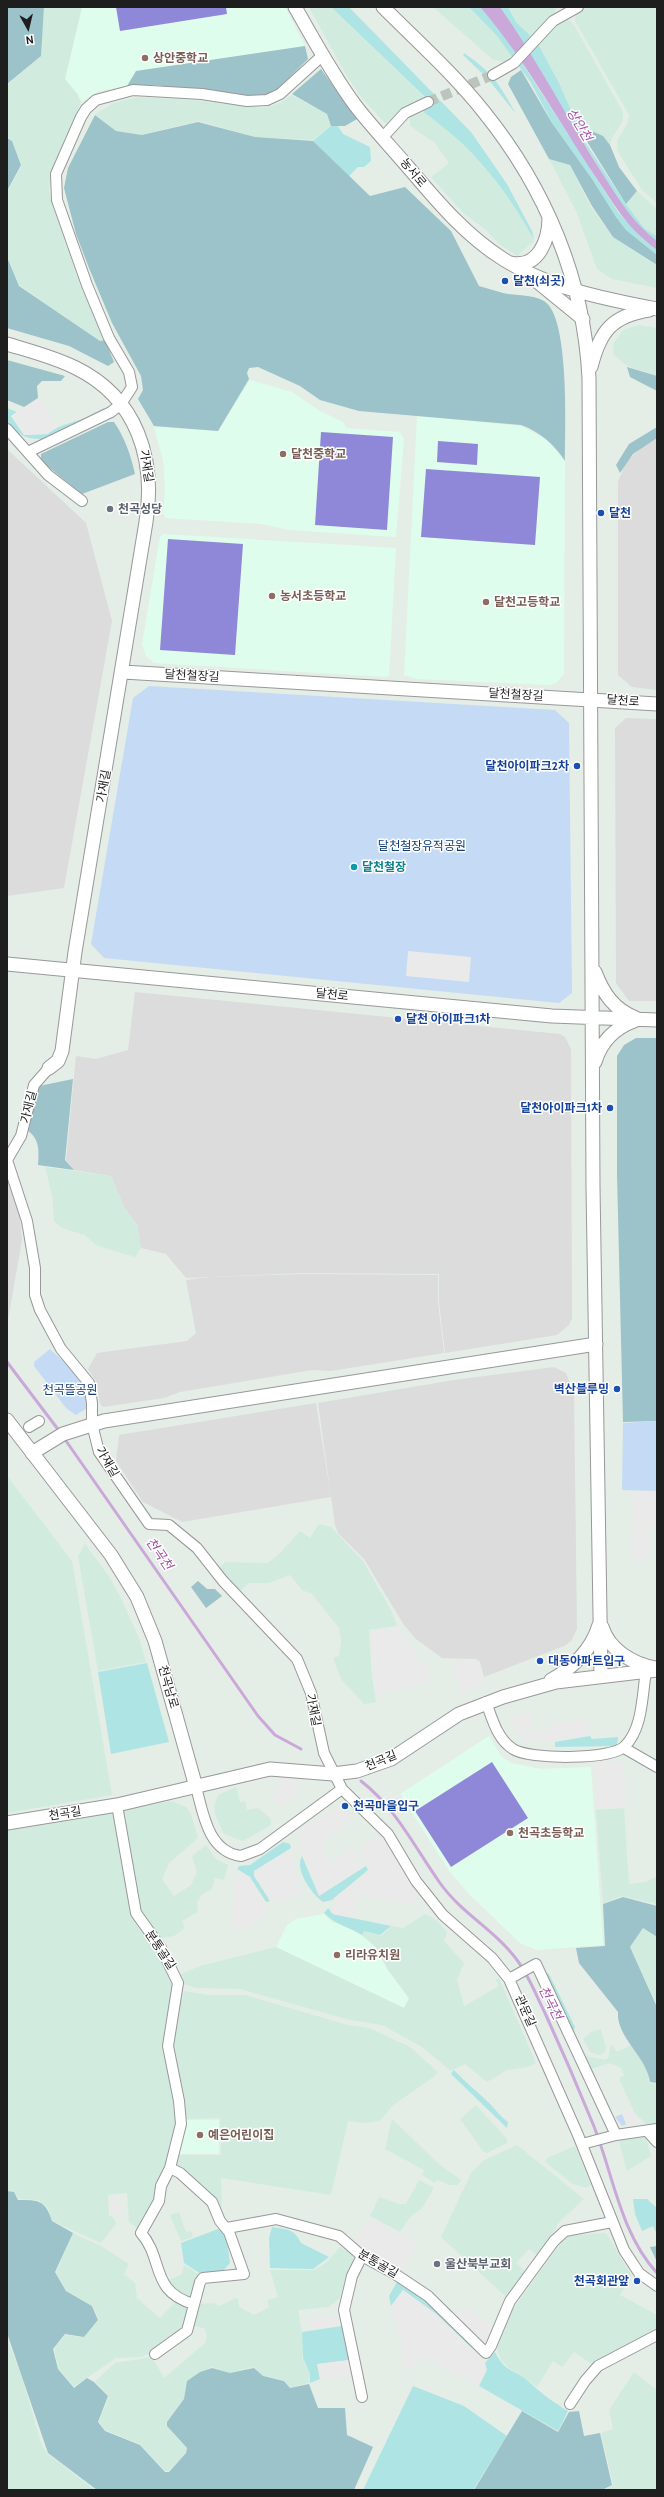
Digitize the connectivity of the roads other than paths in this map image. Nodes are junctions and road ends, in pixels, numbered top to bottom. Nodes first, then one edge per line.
1 (295, 7) edge
2 (383, 7) edge
3 (578, 7) edge
4 (323, 55) junction
5 (493, 75) tunnel mouth
6 (428, 102) tunnel mouth
7 (383, 137) junction
8 (550, 215) junction
9 (508, 262) junction
10 (523, 270) junction
11 (577, 291) junction
12 (656, 309) edge
13 (583, 319) junction
14 (7, 344) edge
15 (589, 378) junction
16 (121, 404) junction
17 (7, 429) edge
18 (28, 452) junction
19 (82, 501) dead end
20 (123, 672) junction
21 (590, 699) junction
22 (657, 704) edge
23 (592, 961) junction
24 (7, 964) edge
25 (73, 970) junction
26 (592, 1018) junction
27 (642, 1019) junction
28 (657, 1020) edge
29 (49, 1068) joint
30 (593, 1073) junction
31 (596, 1344) junction
32 (7, 1420) edge
33 (39, 1421) dead end
34 (92, 1424) junction
35 (29, 1427) dead end
36 (32, 1453) junction
37 (600, 1620) junction
38 (653, 1670) edge
39 (601, 1676) junction
40 (539, 1686) junction
41 (486, 1702) junction
42 (624, 1748) junction
43 (657, 1767) edge
44 (333, 1774) junction
45 (196, 1787) junction
46 (342, 1789) junction
47 (117, 1805) junction
48 (7, 1824) edge
49 (512, 1978) junction
50 (652, 2130) edge
51 (613, 2136) junction
52 (657, 2142) edge
53 (586, 2143) junction
54 (170, 2168) junction
55 (612, 2222) junction
56 (226, 2228) junction
57 (362, 2256) junction
58 (657, 2286) edge
59 (194, 2304) junction
60 (657, 2335) edge
61 (154, 2354) dead end
62 (362, 2397) dead end
63 (570, 2404) dead end

1 - 4 street, 농서로
2 - 8 street
3 - 5 street
4 - 7 street, 농서로
4 - 16 street
6 - 7 street
7 - 9 street, 농서로
8 - 9 street
8 - 11 street
9 - 10 street, 농서로
10 - 11 street, 농서로
10 - 13 street
11 - 12 street, 농서로
11 - 13 street
12 - 15 street
13 - 15 street
14 - 16 street, 가재길
15 - 21 street
16 - 18 street
16 - 20 street, 가재길
17 - 18 street
18 - 19 street
20 - 21 street, 달천철장길
20 - 25 street, 가재길
21 - 22 street, 달천로
21 - 23 street
23 - 26 street
23 - 27 street
24 - 25 street, 달천로
25 - 26 street, 달천로
25 - 29 street, 가재길
26 - 27 street, 달천로
26 - 30 street
27 - 28 street, 달천로
27 - 30 street
29 - 34 street, 가재길
30 - 31 street
31 - 34 street
31 - 37 street
32 - 36 street, 천곡남로
33 - 35 street
34 - 36 street
34 - 44 street, 가재길
36 - 45 street, 천곡남로
37 - 38 street
37 - 39 street
37 - 40 street
38 - 39 street
38 - 42 street
39 - 40 street
40 - 41 street, 천곡길
41 - 42 street
41 - 44 street, 천곡길
42 - 43 street
44 - 45 street, 천곡길
44 - 46 street, 관문길
45 - 46 street, 천곡남로
45 - 47 street, 천곡길
46 - 49 street, 관문길
47 - 48 street, 천곡길
47 - 54 street, 분통골길
49 - 51 street
49 - 53 street, 관문길
50 - 51 street
50 - 52 street
51 - 53 street
53 - 55 street, 관문길
54 - 56 street
54 - 59 street, 분통골길
55 - 57 street, 분통골길
55 - 58 street, 관문길
56 - 57 street, 분통골길
56 - 59 street
57 - 62 street
59 - 61 street
60 - 63 street

